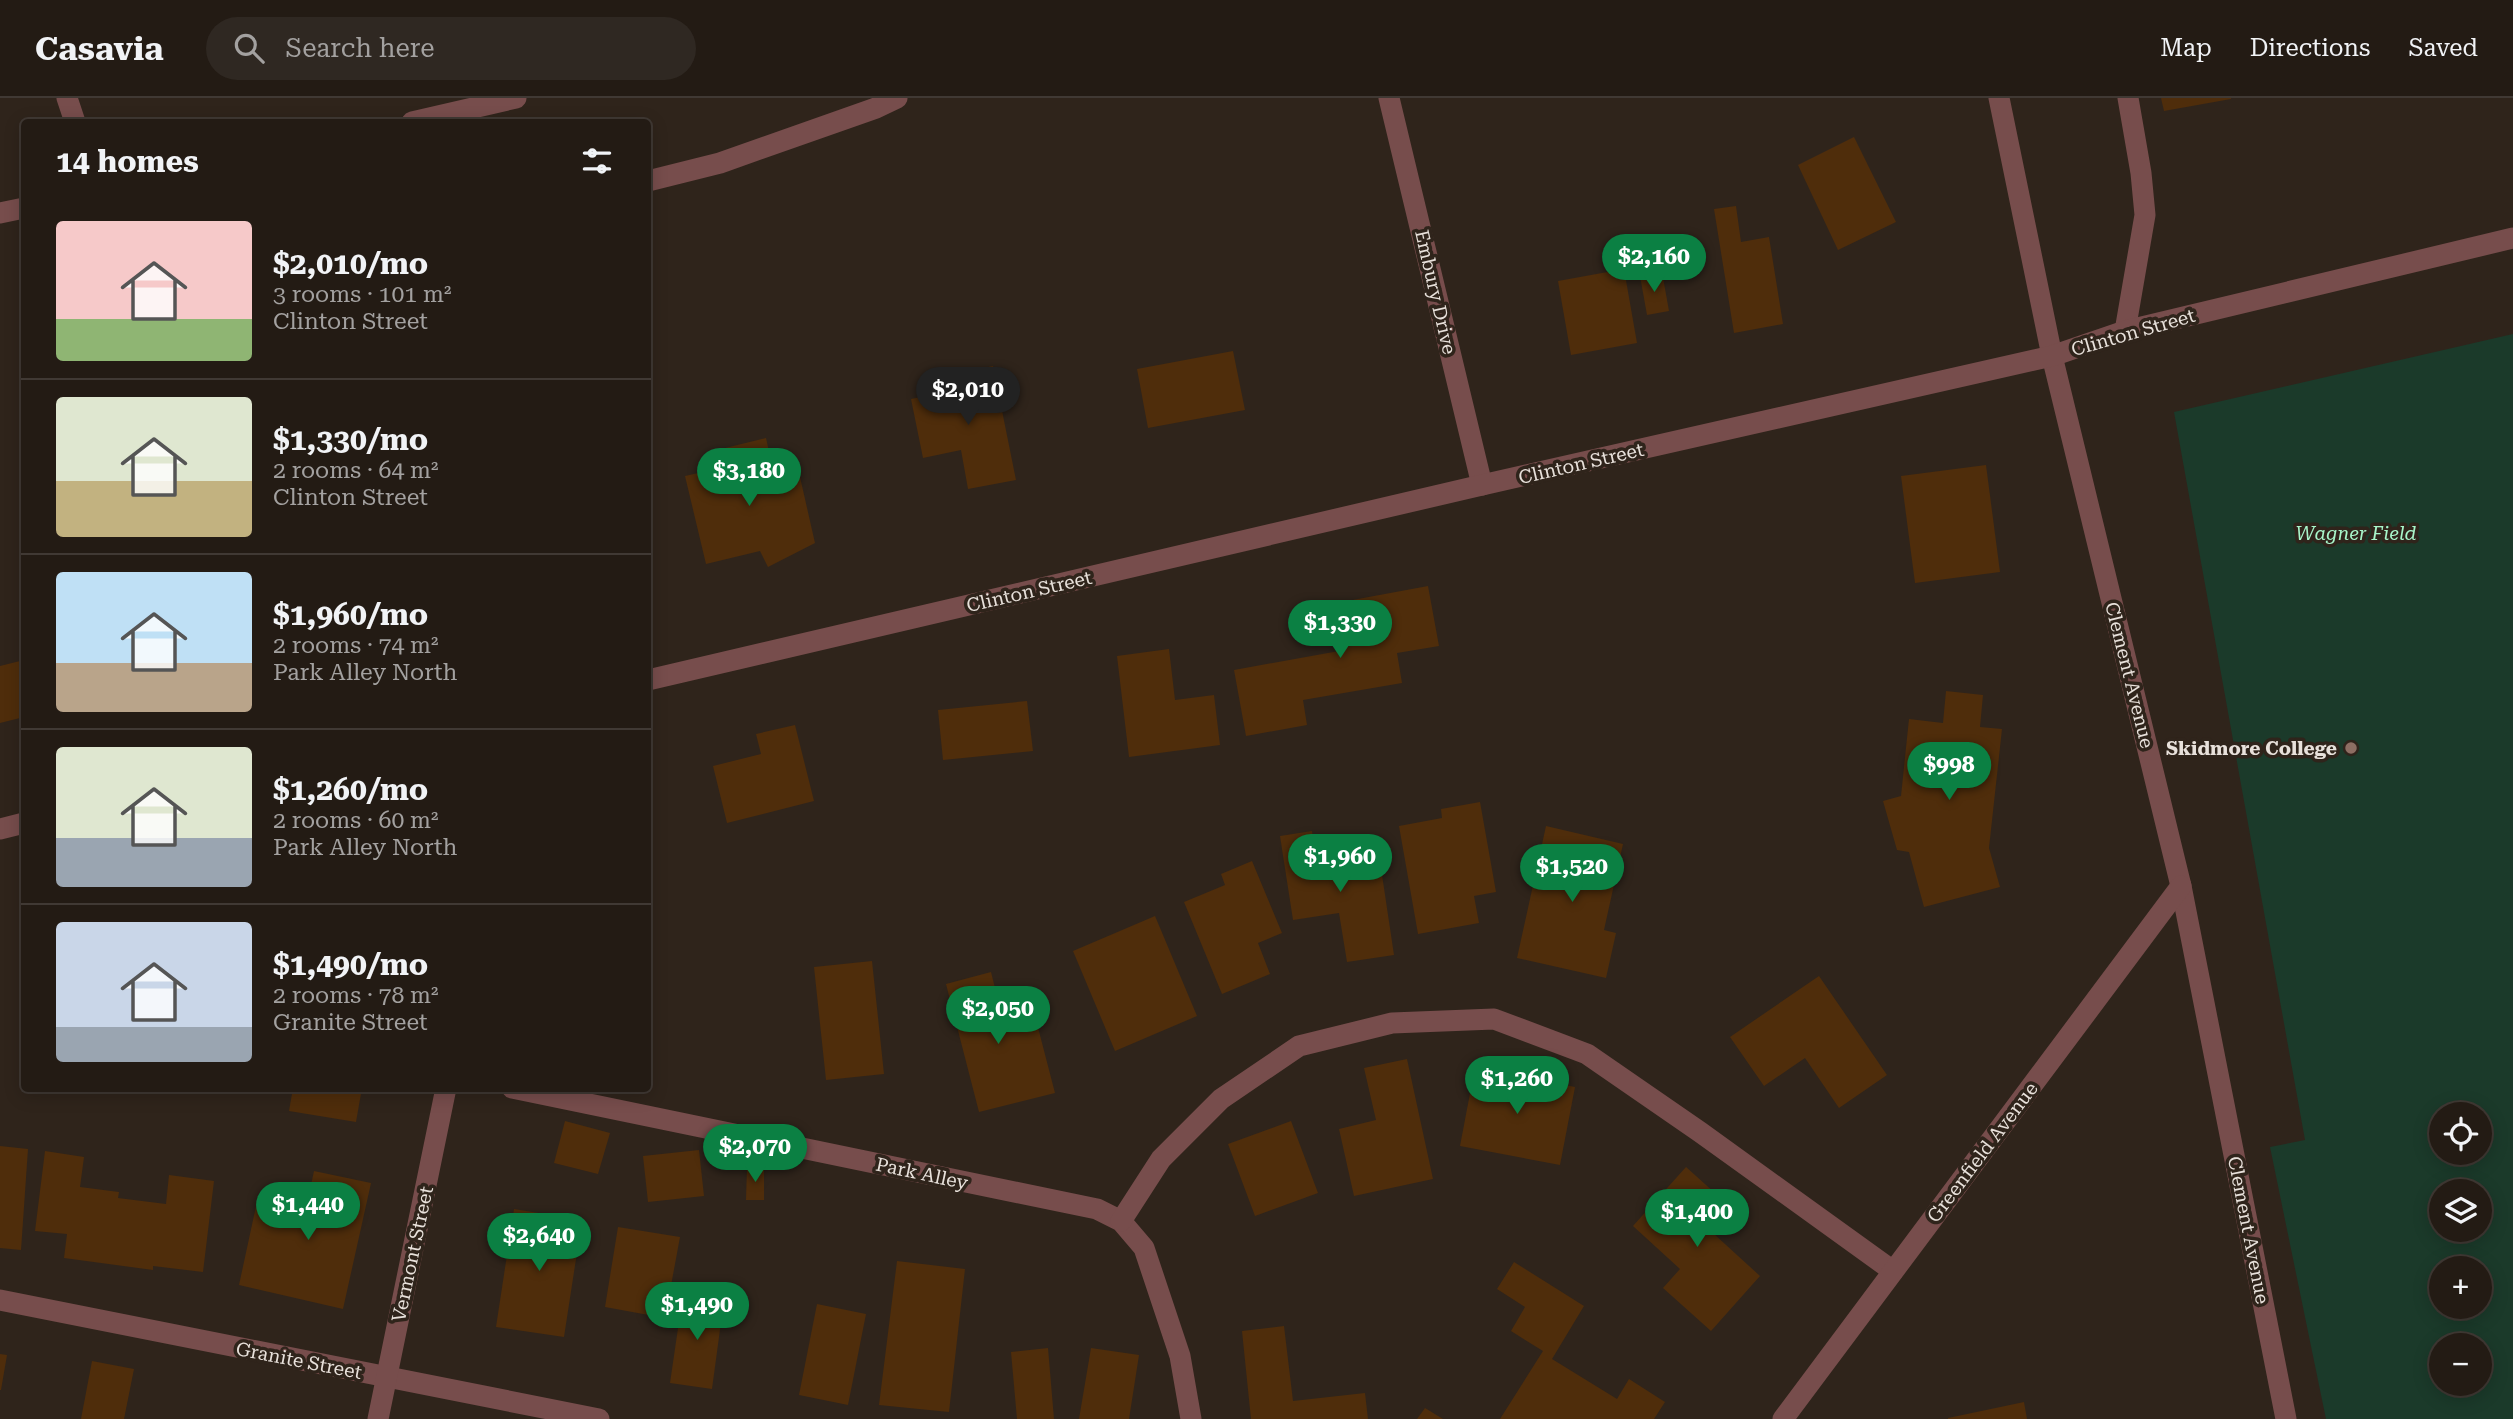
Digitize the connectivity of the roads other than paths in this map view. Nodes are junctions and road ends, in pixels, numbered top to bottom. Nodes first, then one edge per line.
1 (67, 98) edge
2 (443, 98) edge
3 (516, 98) edge
4 (897, 98) edge
5 (1389, 98) edge
6 (1999, 98) edge
7 (2128, 98) edge
8 (74, 119) edge
9 (426, 119) edge
10 (432, 119) edge
11 (651, 180) edge
12 (21, 209) edge
13 (0, 214) edge
14 (2513, 239) edge
15 (2125, 331) junction
16 (2052, 356) junction
17 (1482, 485) junction
18 (651, 679) edge
19 (21, 824) edge
20 (0, 829) edge
21 (2181, 886) junction
22 (445, 1092) edge
23 (531, 1092) edge
24 (1121, 1222) junction
25 (1893, 1271) junction
26 (0, 1300) edge
27 (387, 1377) junction
28 (378, 1419) edge
29 (599, 1419) edge
30 (1191, 1419) edge
31 (1783, 1419) edge
32 (2286, 1419) edge

1 - 8 street
2 - 9 street
3 - 10 street
4 - 11 street
5 - 17 street, Embury Drive
6 - 16 street, Clement Avenue
7 - 15 street
12 - 13 street
14 - 15 street, Clinton Street
15 - 16 street, Clinton Street
16 - 17 street, Clinton Street
16 - 21 street, Clement Avenue
17 - 18 street, Clinton Street
19 - 20 street
21 - 25 street, Greenfield Avenue
21 - 32 street, Clement Avenue
22 - 27 street, Vermont Street
23 - 24 street, Park Alley
24 - 25 street
24 - 30 street, Park Alley
25 - 31 street, Greenfield Avenue
26 - 27 street, Granite Street
27 - 28 street, Vermont Street
27 - 29 street, Granite Street

